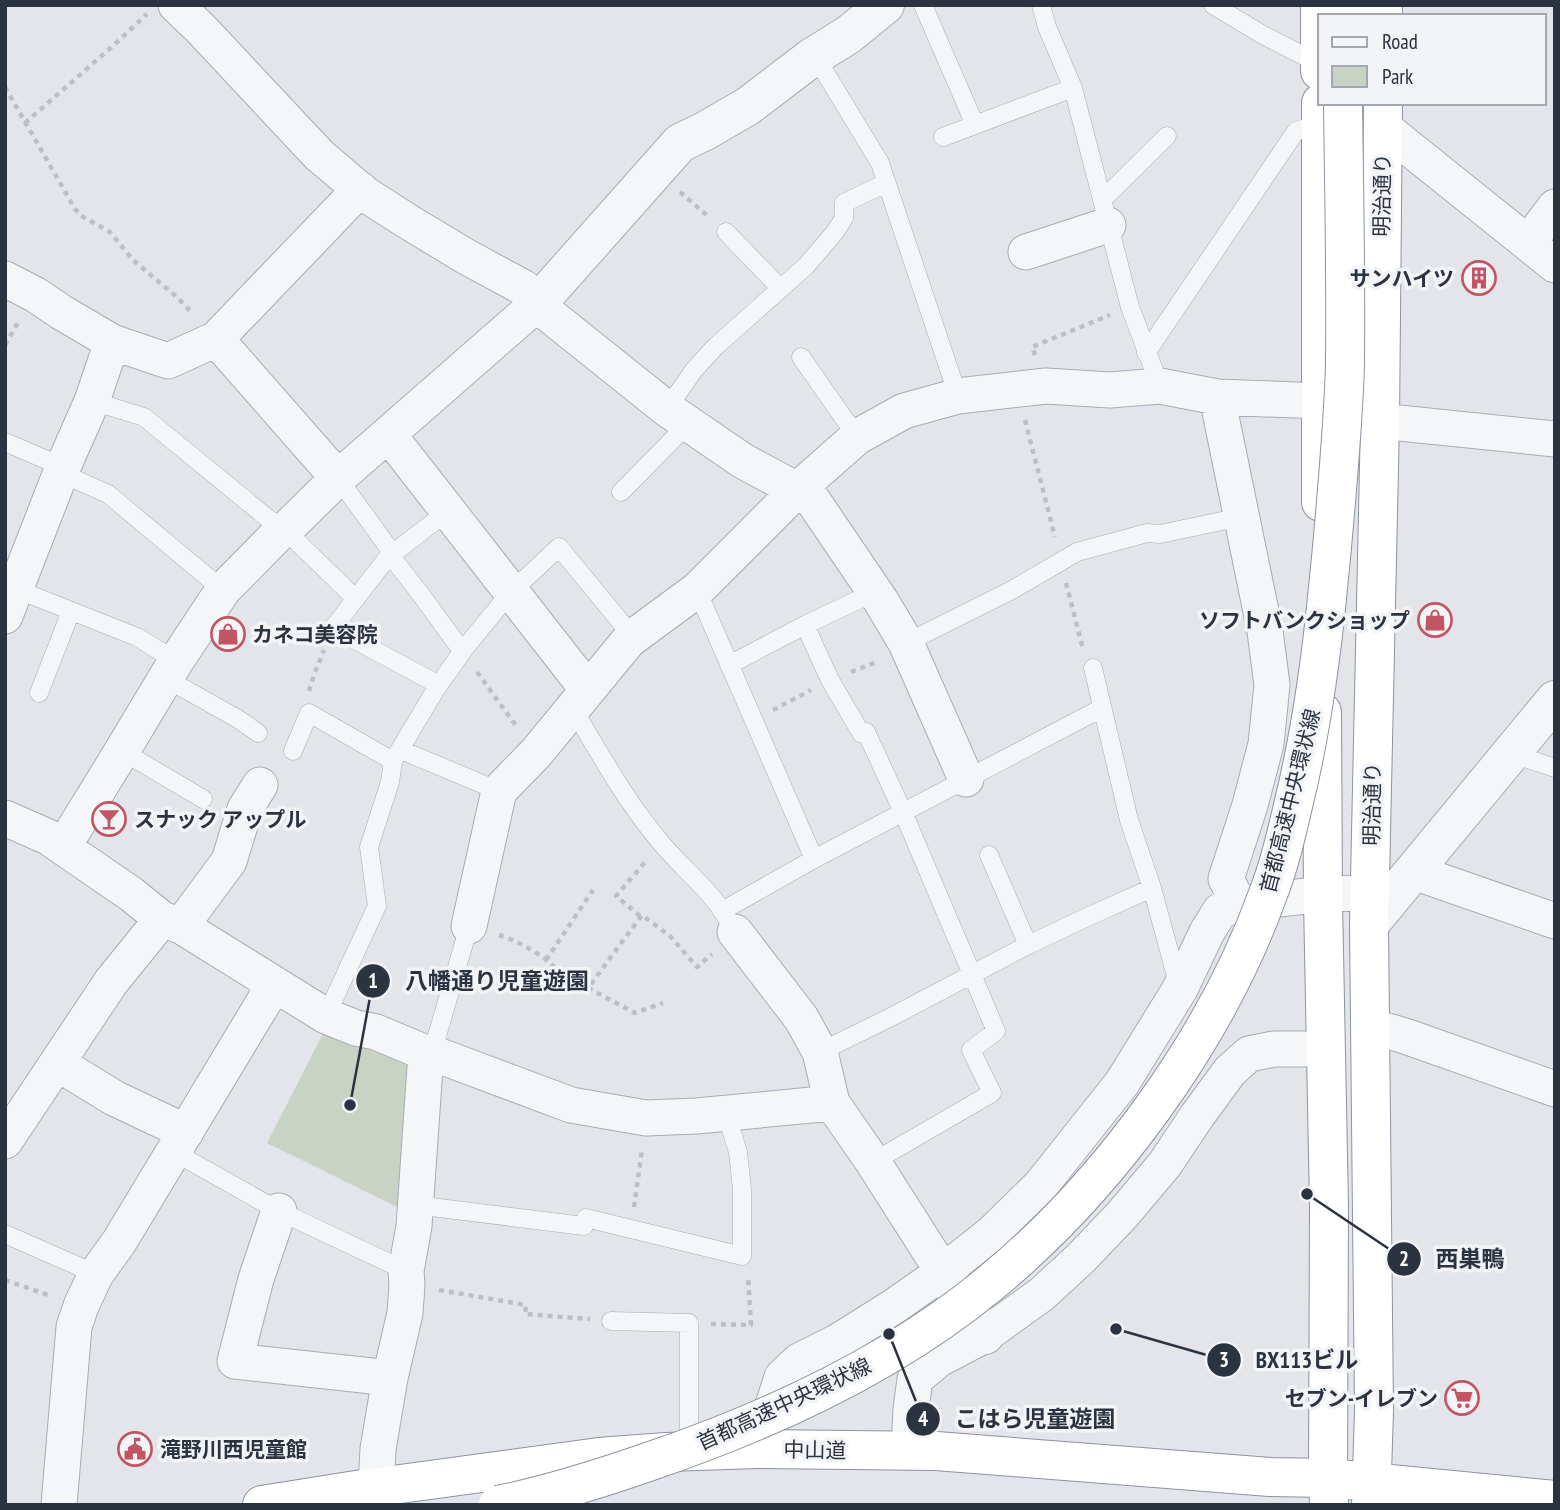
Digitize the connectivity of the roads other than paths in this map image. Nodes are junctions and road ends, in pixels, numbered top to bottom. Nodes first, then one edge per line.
1 (176, 5) edge
2 (885, 5) edge
3 (923, 5) edge
4 (1041, 5) edge
5 (1213, 5) edge
6 (815, 56) junction
7 (1318, 63) edge
8 (1073, 88) junction
9 (1333, 108) edge
10 (1383, 115) edge
11 (975, 125) junction
12 (1167, 136) dead end
13 (943, 137) dead end
14 (886, 183) junction
15 (360, 190) junction
16 (1555, 207) edge
17 (1105, 213) junction
18 (726, 232) road end
19 (1528, 243) junction
20 (1026, 252) dead end
21 (1555, 265) edge
22 (5, 279) edge
23 (780, 288) junction
24 (538, 303) junction
25 (216, 339) junction
26 (112, 342) junction
27 (1146, 353) junction
28 (801, 358) dead end
29 (1160, 386) junction
30 (958, 396) junction
31 (1217, 397) junction
32 (92, 401) junction
33 (1321, 401) junction
34 (678, 417) junction
35 (1380, 421) junction
36 (388, 434) junction
37 (857, 437) junction
38 (1555, 439) edge
39 (5, 442) edge
40 (62, 470) junction
41 (338, 478) junction
42 (800, 488) junction
43 (621, 492) dead end
44 (448, 511) junction
45 (1241, 517) junction
46 (284, 530) junction
47 (391, 554) junction
48 (223, 590) junction
49 (697, 590) junction
50 (512, 592) junction
51 (875, 592) junction
52 (356, 599) junction
53 (11, 603) edge
54 (71, 611) junction
55 (805, 625) junction
56 (633, 637) junction
57 (906, 643) junction
58 (462, 651) junction
59 (729, 665) junction
60 (1093, 668) road end
61 (171, 670) junction
62 (439, 685) junction
63 (39, 693) dead end
64 (580, 698) junction
65 (1555, 700) edge
66 (1102, 708) junction
67 (258, 733) dead end
68 (122, 751) junction
69 (293, 751) dead end
70 (1510, 753) junction
71 (397, 756) junction
72 (1555, 768) edge
73 (966, 779) junction
74 (260, 785) dead end
75 (499, 791) junction
76 (203, 799) dead end
77 (903, 812) junction
78 (5, 818) edge
79 (63, 847) junction
80 (989, 855) dead end
81 (814, 859) junction
82 (1414, 872) junction
83 (1153, 888) junction
84 (1323, 894) junction
85 (1239, 904) junction
86 (1369, 909) junction
87 (729, 921) junction
88 (1555, 921) edge
89 (172, 923) junction
90 (468, 926) joint
91 (1028, 945) junction
92 (971, 974) junction
93 (274, 985) junction
94 (1180, 989) junction
95 (326, 1016) junction
96 (1370, 1026) junction
97 (1326, 1049) junction
98 (820, 1052) junction
99 (429, 1053) junction
100 (57, 1063) junction
101 (1122, 1083) junction
102 (1555, 1088) edge
103 (832, 1103) junction
104 (726, 1113) junction
105 (1197, 1116) junction
106 (5, 1141) edge
107 (180, 1142) junction
108 (873, 1161) junction
109 (415, 1205) junction
110 (279, 1211) junction
111 (5, 1234) edge
112 (943, 1272) junction
113 (96, 1274) junction
114 (407, 1278) junction
115 (611, 1321) road end
116 (985, 1335) junction
117 (390, 1378) junction
118 (760, 1449) junction
119 (909, 1451) junction
120 (689, 1452) junction
121 (376, 1487) junction
122 (1328, 1492) edge
123 (1371, 1493) edge
124 (1553, 1493) edge
125 (59, 1505) edge
126 (262, 1505) edge
127 (498, 1505) edge
128 (533, 1505) edge

1 - 15 street
2 - 6 street
3 - 11 lane
4 - 8 lane
5 - 7 lane
6 - 14 lane
6 - 24 street
8 - 11 lane
8 - 17 lane
9 - 27 lane
9 - 33 highway
9 - 127 highway, 首都高速中央環状線, bridge
9 - 128 highway, 首都高速中央環状線
10 - 19 street
10 - 35 highway, 明治通り
11 - 13 lane
12 - 17 lane
14 - 23 lane
14 - 30 lane
15 - 24 street
15 - 25 street
16 - 19 street
17 - 20 street
17 - 27 lane
18 - 23 lane
19 - 21 street
22 - 26 street
23 - 34 lane
24 - 34 street
24 - 36 street
25 - 26 street
25 - 41 street
26 - 32 street
27 - 29 lane
28 - 37 lane
29 - 30 street
29 - 31 street
30 - 37 street
31 - 33 street
31 - 45 street
32 - 40 street
32 - 46 lane
33 - 84 highway
34 - 42 street
34 - 43 lane
35 - 38 street
35 - 86 highway, 明治通り
36 - 41 street
36 - 44 street
37 - 42 street
39 - 40 lane
40 - 48 lane
40 - 53 street
41 - 46 street
41 - 47 lane
42 - 49 street
42 - 51 street
44 - 47 lane
44 - 50 street
45 - 57 lane
45 - 85 street
46 - 48 street
46 - 52 lane
47 - 52 lane
47 - 58 lane
48 - 61 street
49 - 56 street
49 - 59 lane
50 - 56 lane
50 - 58 lane
50 - 64 street
51 - 55 lane
51 - 57 street
52 - 62 lane
53 - 54 lane
54 - 61 lane
54 - 63 lane
55 - 59 lane
55 - 77 lane
56 - 64 street
57 - 73 street
58 - 62 lane
59 - 81 lane
60 - 66 lane
61 - 67 lane
61 - 68 street
62 - 71 lane
64 - 75 street
64 - 87 lane
65 - 70 street
66 - 73 lane
66 - 83 lane
68 - 76 lane
68 - 79 street
69 - 71 lane
70 - 72 lane
70 - 82 street
71 - 75 lane
71 - 95 lane
73 - 77 lane
74 - 89 street
75 - 90 street
77 - 81 lane
77 - 92 lane
78 - 79 street
79 - 89 street
80 - 91 lane
81 - 87 lane
82 - 86 street
82 - 88 street
83 - 91 lane
83 - 94 lane
84 - 85 street
84 - 86 street
84 - 97 highway
85 - 94 street
86 - 96 highway, 明治通り
87 - 98 street
89 - 93 street
89 - 100 street
90 - 99 lane
91 - 92 lane
92 - 98 lane
92 - 108 lane
93 - 95 street
93 - 107 street
94 - 101 street
95 - 99 street
96 - 102 street
96 - 123 highway, 明治通り
97 - 105 street
97 - 122 highway
98 - 103 street
99 - 104 street
99 - 109 street
100 - 106 street
100 - 107 street
101 - 105 street
101 - 112 street
103 - 104 street
103 - 108 street
104 - 109 lane
105 - 116 street
107 - 110 lane
107 - 113 street
108 - 112 street
109 - 114 street
110 - 114 lane
110 - 117 street
111 - 113 lane
112 - 116 street
112 - 118 street
113 - 125 street
114 - 117 street
115 - 120 lane
116 - 119 street
117 - 121 street
118 - 119 highway, 中山道
118 - 120 highway, 中山道
119 - 122 highway, 中山道
120 - 121 highway, 中山道
121 - 126 highway, 中山道
122 - 123 highway, 中山道
123 - 124 highway, 中山道

